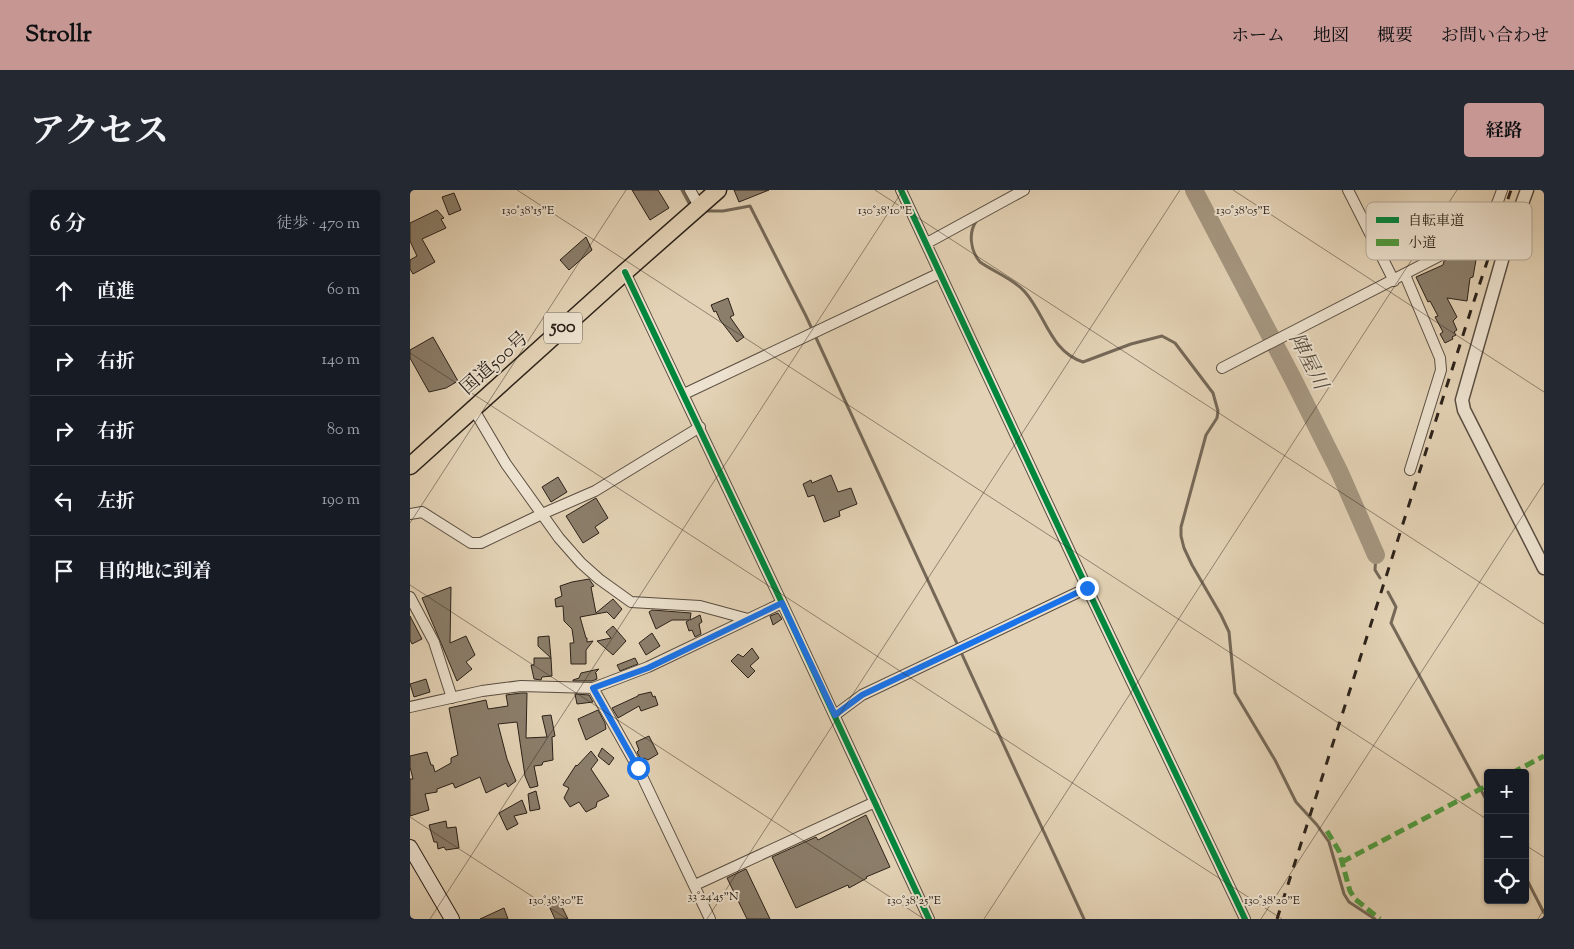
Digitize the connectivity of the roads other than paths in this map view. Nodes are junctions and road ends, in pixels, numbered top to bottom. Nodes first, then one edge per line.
1 (690, 190) edge
2 (718, 190) edge
3 (901, 190) edge
4 (1024, 190) edge
5 (1348, 190) edge
6 (1502, 190) edge
7 (1527, 190) edge
8 (1498, 202) edge
9 (1523, 202) edge
10 (700, 206) junction
11 (1366, 225) edge
12 (927, 243) junction
13 (1384, 260) edge
14 (1433, 260) edge
15 (1502, 260) edge
16 (625, 272) junction
17 (940, 273) junction
18 (1405, 275) junction
19 (1394, 280) junction
20 (1222, 368) dead end
21 (684, 394) junction
22 (474, 410) junction
23 (700, 427) junction
24 (410, 466) edge
25 (1410, 470) dead end
26 (410, 514) edge
27 (542, 514) junction
28 (1544, 568) edge
29 (1087, 588) junction
30 (410, 597) edge
31 (782, 603) junction
32 (748, 619) junction
33 (593, 688) junction
34 (452, 698) junction
35 (410, 707) edge
36 (835, 715) junction
37 (875, 802) junction
38 (410, 847) edge
39 (695, 885) junction
40 (452, 919) edge
41 (710, 919) edge
42 (929, 919) edge
43 (1245, 919) edge

1 - 10 street
2 - 10 highway, 国道500号 / 500
3 - 12 street
4 - 12 street
5 - 11 street
6 - 8 street
7 - 9 street
10 - 16 highway, 国道500号 / 500
12 - 17 street
13 - 19 street
14 - 18 street
15 - 28 street
16 - 21 street
16 - 22 highway, 国道500号 / 500
17 - 21 street
17 - 29 street
18 - 19 street
18 - 25 street
19 - 20 street
21 - 23 street
22 - 24 highway, 国道500号 / 500
22 - 27 street
23 - 27 street
23 - 31 street
26 - 27 street
27 - 32 street
29 - 36 street
29 - 43 street
30 - 34 street
31 - 32 street
31 - 36 street
32 - 33 street
33 - 34 street
33 - 39 street
34 - 35 street
36 - 37 street
37 - 39 street
37 - 42 street
38 - 40 main road
39 - 41 street

